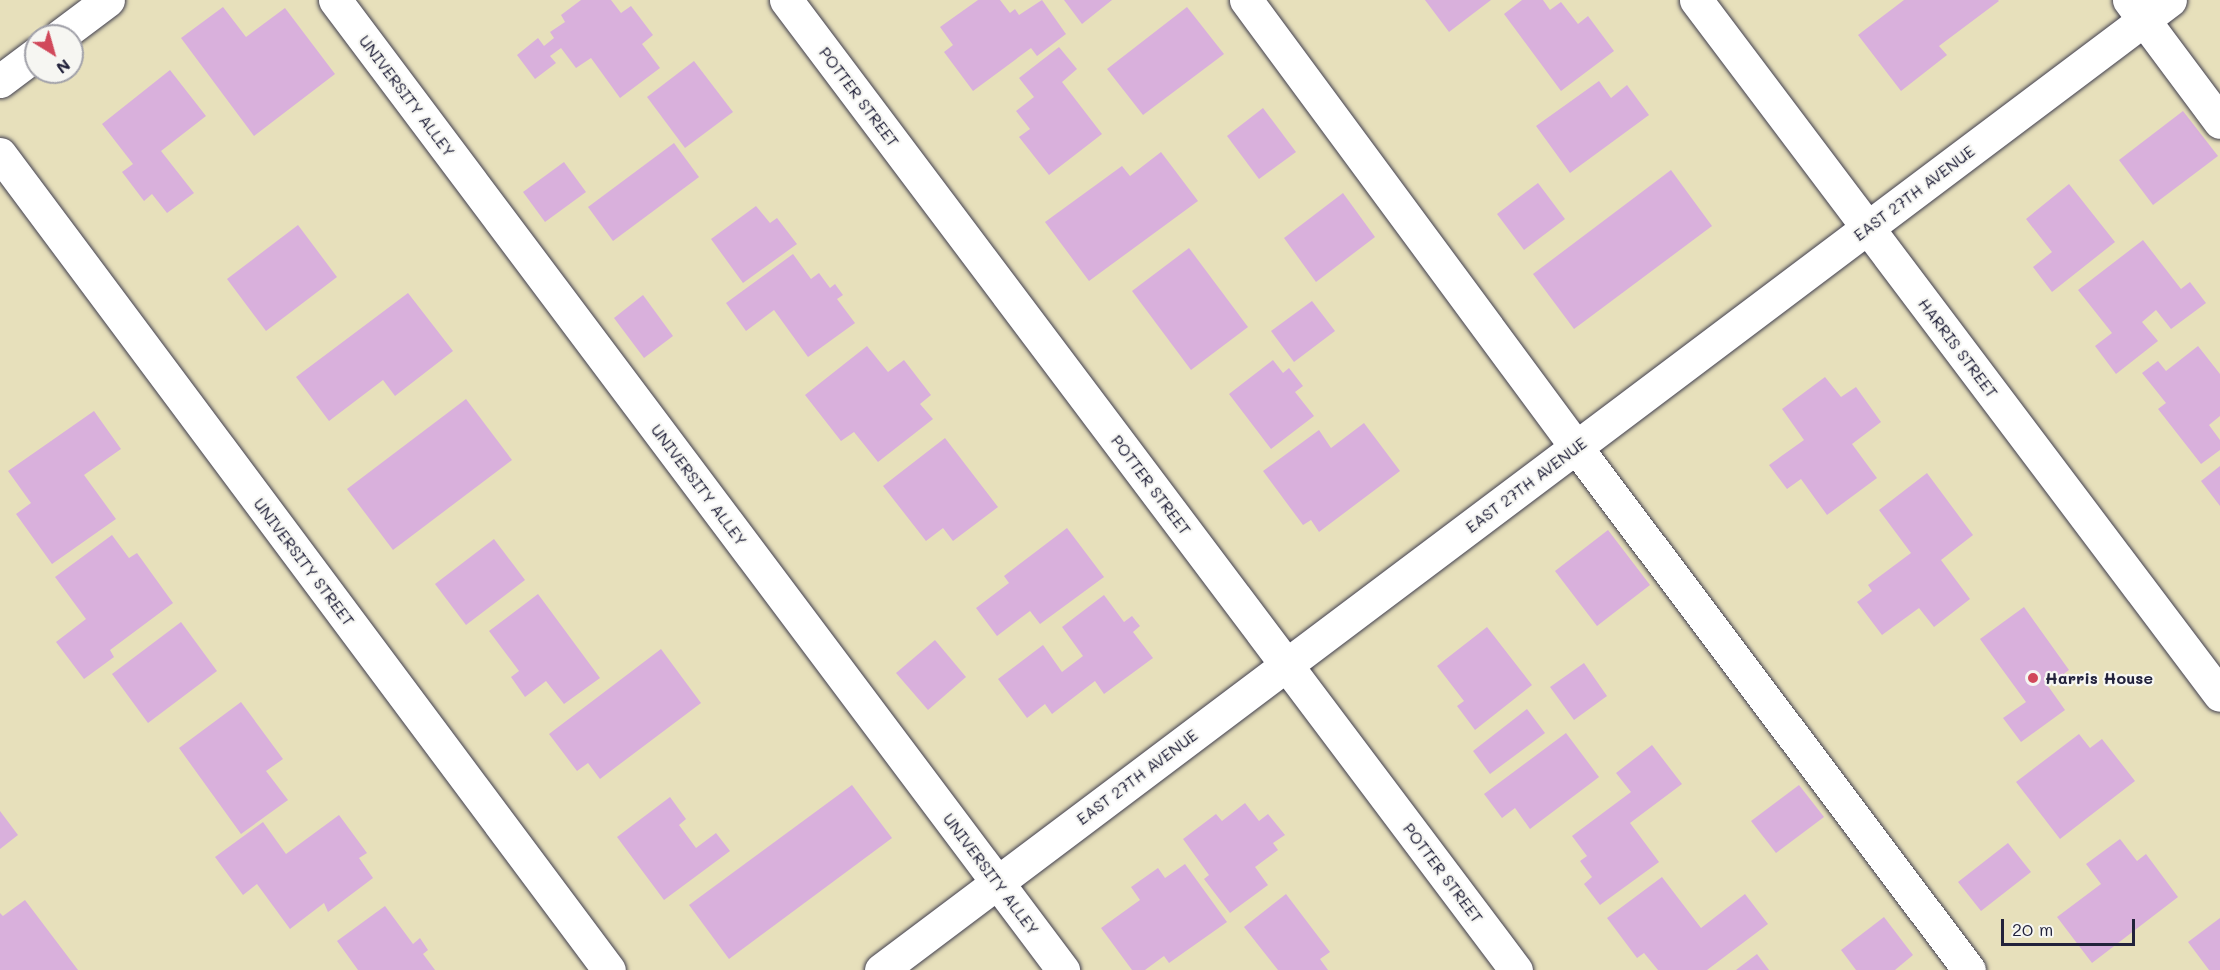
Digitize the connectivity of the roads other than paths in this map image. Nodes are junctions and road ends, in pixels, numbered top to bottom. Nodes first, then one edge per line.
1 (108, 0) edge
2 (335, 0) edge
3 (786, 0) edge
4 (1246, 0) edge
5 (1696, 0) edge
6 (2170, 0) edge
7 (2137, 10) edge
8 (76, 24) edge
9 (24, 63) edge
10 (0, 81) edge
11 (2220, 122) edge
12 (0, 154) edge
13 (1868, 228) junction
14 (1576, 447) junction
15 (1287, 665) junction
16 (2220, 695) edge
17 (998, 882) junction
18 (609, 970) edge
19 (882, 970) edge
20 (1063, 970) edge
21 (1516, 970) edge
22 (1969, 970) edge

1 - 8 street
2 - 17 street, UNIVERSITY ALLEY
3 - 15 street, POTTER STREET
4 - 14 street
5 - 13 street, HARRIS STREET
6 - 7 street, EAST 27TH AVENUE
7 - 11 street
7 - 13 street, EAST 27TH AVENUE
9 - 10 street
12 - 18 street, UNIVERSITY STREET
13 - 14 street, EAST 27TH AVENUE
13 - 16 street, HARRIS STREET
14 - 15 street, EAST 27TH AVENUE
14 - 22 street
15 - 17 street, EAST 27TH AVENUE
15 - 21 street, POTTER STREET
17 - 19 street, EAST 27TH AVENUE
17 - 20 street, UNIVERSITY ALLEY

